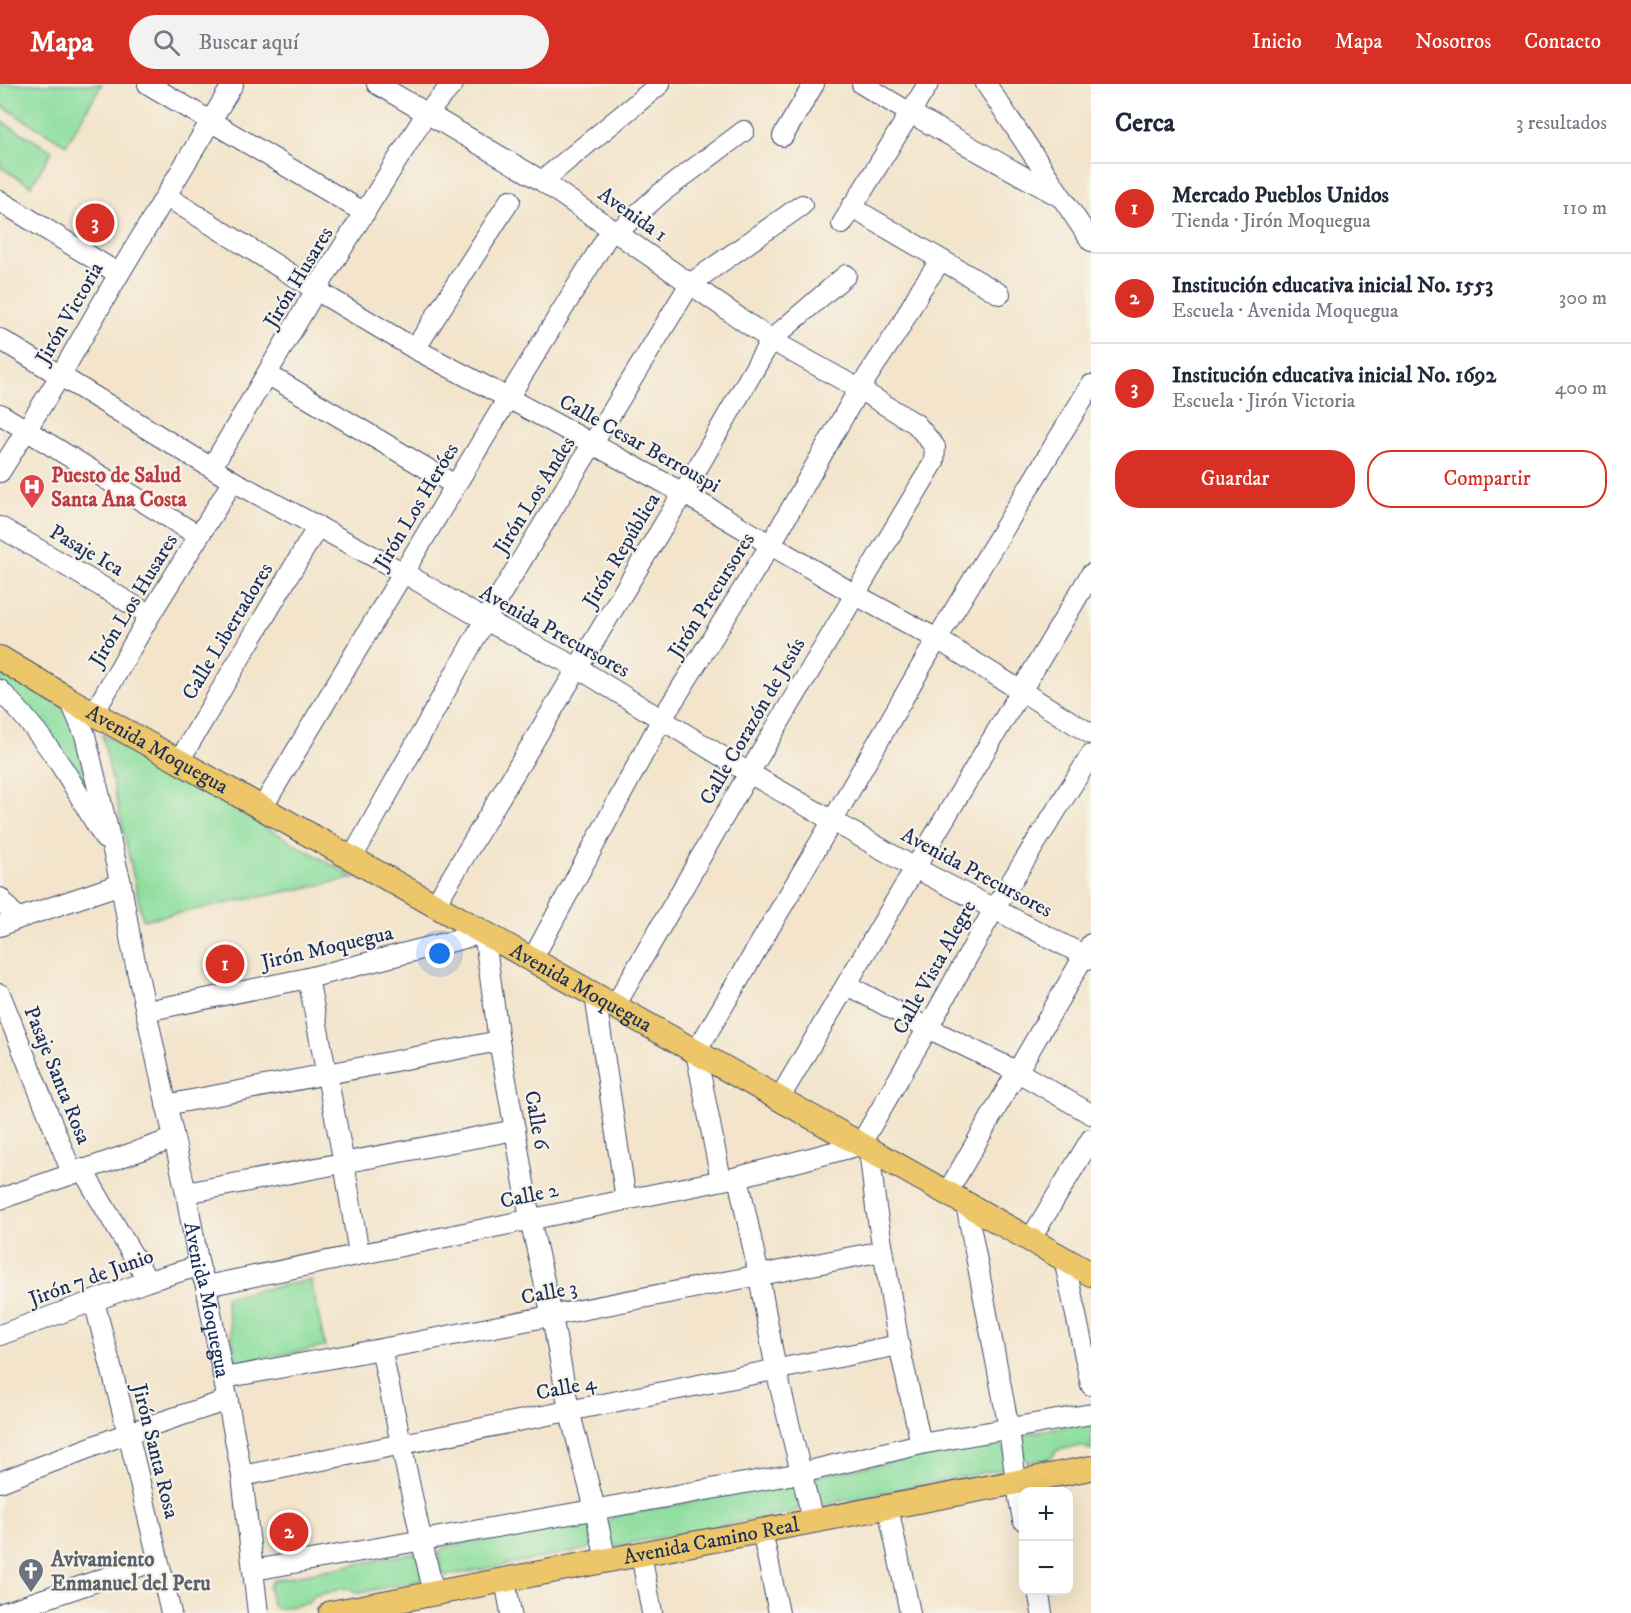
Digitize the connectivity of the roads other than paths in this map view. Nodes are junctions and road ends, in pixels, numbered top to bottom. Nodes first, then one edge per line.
1 (148, 84) edge
2 (233, 84) edge
3 (377, 84) edge
4 (453, 84) edge
5 (660, 84) edge
6 (814, 84) edge
7 (862, 84) edge
8 (928, 84) edge
9 (986, 84) edge
10 (910, 113) junction
11 (426, 114) junction
12 (211, 120) junction
13 (744, 130) dead end
14 (783, 136) dead end
15 (542, 181) junction
16 (166, 196) junction
17 (1062, 198) junction
18 (510, 200) dead end
19 (0, 201) edge
20 (802, 205) dead end
21 (365, 213) junction
22 (615, 230) junction
23 (1091, 241) edge
24 (940, 260) junction
25 (119, 274) junction
26 (846, 275) dead end
27 (690, 284) junction
28 (316, 290) junction
29 (1000, 294) dead end
30 (0, 339) edge
31 (771, 340) junction
32 (415, 349) junction
33 (267, 374) junction
34 (60, 376) junction
35 (1091, 385) edge
36 (859, 389) junction
37 (508, 398) junction
38 (0, 414) edge
39 (26, 431) junction
40 (593, 445) junction
41 (934, 462) joint
42 (212, 467) junction
43 (0, 472) edge
44 (233, 481) junction
45 (455, 485) junction
46 (683, 493) junction
47 (318, 526) junction
48 (0, 527) edge
49 (199, 536) junction
50 (771, 544) junction
51 (404, 573) junction
52 (1091, 574) edge
53 (854, 594) junction
54 (150, 615) junction
55 (485, 620) junction
56 (937, 639) junction
57 (0, 658) edge
58 (578, 668) junction
59 (0, 690) edge
60 (1022, 691) junction
61 (70, 700) junction
62 (94, 713) junction
63 (662, 719) junction
64 (1091, 734) edge
65 (1091, 755) edge
66 (179, 761) junction
67 (749, 773) junction
68 (262, 808) junction
69 (833, 820) junction
70 (352, 858) junction
71 (915, 868) junction
72 (121, 884) junction
73 (0, 898) edge
74 (435, 905) junction
75 (994, 909) junction
76 (9, 922) edge
77 (484, 933) junction
78 (1089, 953) edge
79 (532, 960) junction
80 (308, 978) junction
81 (847, 985) junction
82 (0, 994) edge
83 (605, 1001) junction
84 (146, 1011) junction
85 (928, 1028) junction
86 (499, 1041) junction
87 (696, 1052) junction
88 (1018, 1072) junction
89 (327, 1073) junction
90 (779, 1099) junction
91 (166, 1105) junction
92 (1091, 1114) edge
93 (515, 1130) junction
94 (173, 1139) junction
95 (1091, 1139) edge
96 (865, 1147) junction
97 (344, 1162) junction
98 (77, 1171) junction
99 (730, 1178) junction
100 (186, 1193) junction
101 (957, 1198) junction
102 (0, 1199) edge
103 (626, 1200) junction
104 (530, 1219) junction
105 (1030, 1240) junction
106 (883, 1251) junction
107 (359, 1254) junction
108 (1064, 1259) junction
109 (199, 1266) junction
110 (1091, 1274) edge
111 (759, 1276) junction
112 (148, 1281) junction
113 (206, 1286) junction
114 (94, 1300) junction
115 (552, 1316) junction
116 (0, 1335) edge
117 (899, 1345) junction
118 (381, 1349) junction
119 (776, 1370) junction
120 (224, 1378) junction
121 (1091, 1384) edge
122 (228, 1400) junction
123 (569, 1410) junction
124 (1091, 1414) edge
125 (1009, 1429) junction
126 (128, 1433) junction
127 (402, 1444) junction
128 (921, 1444) junction
129 (1091, 1468) edge
130 (801, 1473) junction
131 (242, 1476) junction
132 (0, 1482) edge
133 (1016, 1482) junction
134 (1019, 1498) edge
135 (888, 1507) junction
136 (595, 1509) junction
137 (813, 1521) junction
138 (762, 1531) junction
139 (421, 1540) junction
140 (641, 1554) junction
141 (158, 1560) junction
142 (606, 1561) junction
143 (254, 1570) junction
144 (505, 1580) junction
145 (434, 1593) junction
146 (1039, 1595) edge
147 (380, 1608) edge
148 (3, 1613) edge
149 (171, 1613) edge
150 (258, 1613) edge
151 (331, 1613) edge
152 (511, 1613) edge
153 (652, 1613) edge
154 (779, 1613) edge
155 (910, 1613) edge
156 (1042, 1613) edge

1 - 12 street
2 - 12 street, Jirón Victoria
3 - 11 street, Avenida 1
4 - 11 street, Jirón Husares
5 - 15 street
6 - 14 street
7 - 10 street
8 - 10 street
9 - 17 street
10 - 17 street
10 - 24 street
11 - 15 street, Avenida 1
11 - 21 street, Jirón Husares
12 - 16 street, Jirón Victoria
12 - 21 street
13 - 22 street, Jirón Los Heróes
15 - 22 street, Avenida 1
16 - 25 street, Jirón Victoria
16 - 28 street, Calle Cesar Berrouspi
17 - 23 street
18 - 32 street
19 - 25 street
20 - 27 street
21 - 28 street, Jirón Husares
22 - 27 street, Avenida 1
22 - 37 street, Jirón Los Heróes
24 - 29 street
24 - 36 street, Jirón Precursores
25 - 34 street, Jirón Victoria
26 - 31 street, Jirón República
27 - 31 street, Avenida 1
27 - 40 street, Jirón Los Andes
28 - 32 street, Calle Cesar Berrouspi
28 - 33 street, Jirón Husares
30 - 34 street, Avenida Precursores
31 - 36 street, Avenida 1
31 - 46 street, Jirón República
32 - 37 street, Calle Cesar Berrouspi
33 - 42 street, Jirón Husares
33 - 45 street
34 - 39 street, Jirón Victoria
34 - 42 street, Avenida Precursores
35 - 56 street
36 - 41 street, Avenida 1
36 - 50 street, Jirón Precursores
37 - 40 street, Calle Cesar Berrouspi
37 - 45 street, Jirón Los Heróes
38 - 39 street
39 - 43 street, Jirón Victoria
39 - 49 street
40 - 46 street, Calle Cesar Berrouspi
40 - 55 street, Jirón Los Andes
41 - 53 street, Calle Corazón de Jesús
42 - 44 street, Avenida Precursores
44 - 47 street, Avenida Precursores
44 - 49 street, Jirón Los Husares
45 - 51 street, Jirón Los Heróes
46 - 50 street, Calle Cesar Berrouspi
46 - 58 street, Jirón República
47 - 51 street, Avenida Precursores
47 - 66 street, Calle Libertadores
48 - 54 street, Pasaje Ica
49 - 54 street, Jirón Los Husares
50 - 53 street, Calle Cesar Berrouspi
50 - 63 street, Jirón Precursores
51 - 55 street, Avenida Precursores
51 - 68 street, Jirón Los Heróes
52 - 60 street
53 - 56 street, Calle Cesar Berrouspi
53 - 67 street, Calle Corazón de Jesús
54 - 62 street, Jirón Los Husares
55 - 58 street, Avenida Precursores
55 - 70 street, Jirón Los Andes
56 - 60 street, Calle Cesar Berrouspi
56 - 69 street
57 - 61 main road, Avenida Moquegua
58 - 63 street, Avenida Precursores
58 - 74 street, Jirón República
59 - 72 street, Avenida Moquegua
60 - 64 street, Calle Cesar Berrouspi
60 - 71 street
61 - 62 main road, Avenida Moquegua
61 - 72 street, Avenida Moquegua
62 - 66 main road, Avenida Moquegua
63 - 67 street, Avenida Precursores
63 - 79 street, Jirón Precursores
65 - 75 street, Calle Vista Alegre
66 - 68 main road, Avenida Moquegua
67 - 69 street, Avenida Precursores
67 - 83 street, Calle Corazón de Jesús
68 - 70 main road, Avenida Moquegua
69 - 71 street, Avenida Precursores
69 - 87 street
70 - 74 main road, Avenida Moquegua
71 - 75 street, Avenida Precursores
71 - 81 street
72 - 76 street
72 - 84 street, Avenida Moquegua
73 - 76 street
74 - 77 main road, Avenida Moquegua
75 - 78 street, Avenida Precursores
75 - 85 street, Calle Vista Alegre
77 - 79 main road, Avenida Moquegua
77 - 80 street, Jirón Moquegua
77 - 86 street, Calle 6
78 - 88 street
79 - 83 main road, Avenida Moquegua
80 - 84 street, Jirón Moquegua
80 - 89 street
81 - 85 street
81 - 90 street
82 - 98 street, Pasaje Santa Rosa
83 - 87 main road, Avenida Moquegua
83 - 103 street
84 - 91 street, Avenida Moquegua
85 - 88 street
85 - 96 street, Calle Vista Alegre
86 - 89 street
86 - 93 street, Calle 6
87 - 90 main road, Avenida Moquegua
87 - 99 street
88 - 92 street
88 - 101 street
89 - 91 street
89 - 97 street
90 - 96 main road, Avenida Moquegua
91 - 94 street, Avenida Moquegua
93 - 97 street
93 - 104 street, Calle 6
94 - 98 street
94 - 100 street, Avenida Moquegua
95 - 105 street
96 - 99 street, Calle 2
96 - 101 main road, Avenida Moquegua
96 - 106 street
97 - 100 street
97 - 107 street
98 - 102 street
98 - 112 street, Pasaje Santa Rosa
99 - 103 street, Calle 2
99 - 111 street
100 - 109 street, Avenida Moquegua
101 - 105 main road, Avenida Moquegua
101 - 125 street
103 - 104 street, Calle 2
104 - 107 street, Calle 2
104 - 115 street, Calle 6
105 - 108 main road, Avenida Moquegua
106 - 111 street, Calle 3
106 - 117 street
107 - 113 street, Calle 2
108 - 110 main road, Avenida Moquegua
108 - 121 street
109 - 112 street, Jirón 7 de Junio
109 - 113 street, Avenida Moquegua
111 - 115 street, Calle 3
111 - 119 street
112 - 114 street, Jirón 7 de Junio
113 - 120 street, Avenida Moquegua
114 - 116 street, Jirón 7 de Junio
114 - 126 street, Jirón Santa Rosa
115 - 118 street, Calle 3
115 - 123 street, Calle 6
117 - 119 street, Calle 4
117 - 128 street
118 - 120 street, Calle 3
118 - 127 street
119 - 123 street, Calle 4
119 - 130 street
120 - 122 street, Avenida Moquegua
122 - 126 street
122 - 131 street, Avenida Moquegua
123 - 127 street, Calle 4
123 - 136 street, Calle 6
124 - 125 street
125 - 128 street
125 - 133 street
126 - 132 street
126 - 141 street, Jirón Santa Rosa
127 - 131 street, Calle 4
127 - 139 street
128 - 130 street
129 - 133 main road, Avenida Camino Real
130 - 136 street
130 - 137 street
131 - 143 street, Avenida Moquegua
133 - 134 street
133 - 135 main road, Avenida Camino Real
135 - 137 main road, Avenida Camino Real
135 - 155 street
136 - 139 street
136 - 142 street, Calle 6
137 - 138 main road, Avenida Camino Real
138 - 140 main road, Avenida Camino Real
138 - 154 street
139 - 143 street
139 - 145 street
140 - 142 main road, Avenida Camino Real
140 - 153 street
141 - 148 street
141 - 149 street, Jirón Santa Rosa
142 - 144 main road, Avenida Camino Real
143 - 150 street, Avenida Moquegua
144 - 145 main road, Avenida Camino Real
144 - 152 street
145 - 147 main road, Avenida Camino Real
146 - 156 street
147 - 151 main road, Avenida Camino Real

